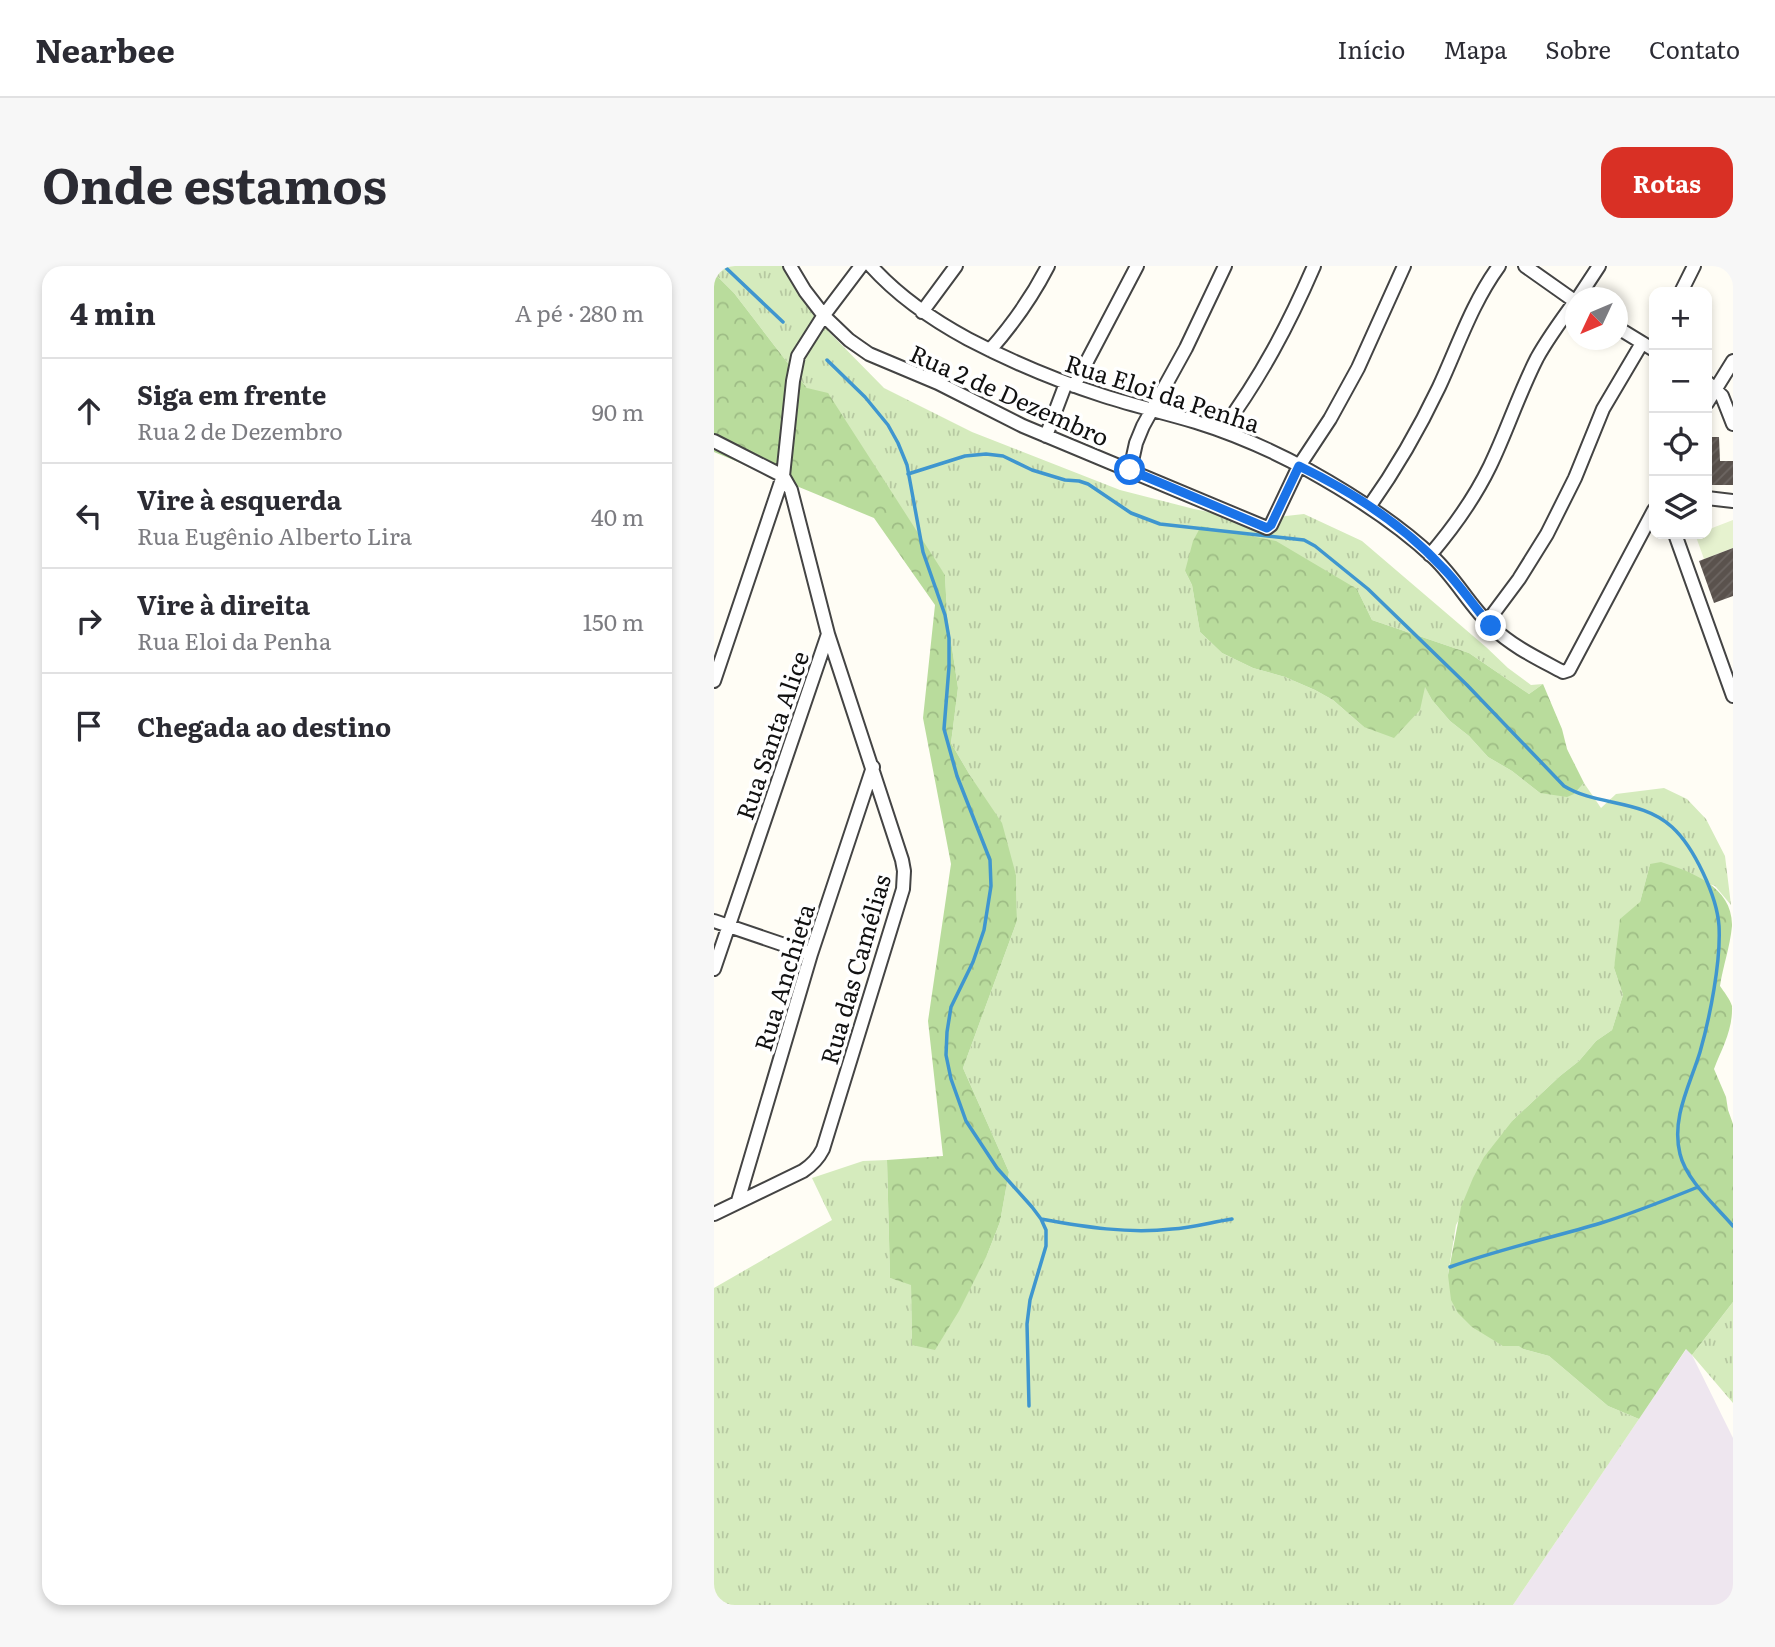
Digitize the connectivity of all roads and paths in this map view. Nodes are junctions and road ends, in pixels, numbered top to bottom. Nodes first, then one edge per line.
1 (790, 266) edge
2 (861, 266) edge
3 (871, 266) edge
4 (956, 266) edge
5 (1048, 266) edge
6 (1137, 266) edge
7 (1225, 266) edge
8 (1314, 266) edge
9 (1404, 266) edge
10 (1499, 266) edge
11 (1525, 266) edge
12 (1599, 266) edge
13 (1694, 266) edge
14 (1585, 287) edge
15 (1684, 287) edge
16 (1565, 293) edge
17 (922, 312) junction
18 (824, 315) junction
19 (1565, 316) edge
20 (1628, 333) edge
21 (1649, 344) edge
22 (1649, 345) edge
23 (990, 350) junction
24 (1733, 361) edge
25 (1070, 385) junction
26 (1712, 386) edge
27 (1151, 410) junction
28 (1733, 424) edge
29 (1222, 430) junction
30 (1046, 436) junction
31 (714, 441) edge
32 (1299, 466) junction
33 (1130, 470) junction
34 (783, 477) junction
35 (1712, 498) edge
36 (1733, 500) edge
37 (1368, 507) junction
38 (1649, 519) edge
39 (1677, 539) edge
40 (1430, 555) junction
41 (1487, 622) junction
42 (828, 634) junction
43 (714, 681) edge
44 (1733, 696) edge
45 (873, 767) junction
46 (714, 921) edge
47 (728, 926) junction
48 (811, 954) junction
49 (714, 969) edge
50 (738, 1201) junction
51 (714, 1214) edge

1 - 18 street, Rua 2 de Dezembro
2 - 18 street
3 - 17 street, Rua Eloi da Penha
4 - 17 street
5 - 23 street
6 - 25 street
7 - 27 street
8 - 29 street
9 - 32 street
10 - 37 street
11 - 16 street
12 - 14 street
13 - 15 street
17 - 23 street, Rua Eloi da Penha
18 - 30 street, Rua 2 de Dezembro
18 - 34 street
19 - 40 street
20 - 21 street
22 - 41 street
23 - 25 street, Rua Eloi da Penha
24 - 26 street
25 - 27 street, Rua Eloi da Penha
25 - 30 street
26 - 28 street
27 - 29 street, Rua Eloi da Penha
27 - 33 street
29 - 32 street, Rua Eloi da Penha
30 - 33 street, Rua 2 de Dezembro
31 - 34 street
32 - 33 street, Rua 2 de Dezembro
32 - 37 street, Rua Eloi da Penha
34 - 42 street, Rua das Camélias
34 - 43 street
35 - 36 street
37 - 40 street, Rua Eloi da Penha
38 - 41 street, Rua Eloi da Penha
39 - 44 street
40 - 41 street, Rua Eloi da Penha
42 - 45 street, Rua das Camélias
42 - 47 street, Rua Santa Alice
45 - 48 street, Rua Anchieta
45 - 50 street, Rua das Camélias
46 - 47 street
47 - 48 street
47 - 49 street, Rua Santa Alice
48 - 50 street, Rua Anchieta
50 - 51 street, Rua das Camélias

